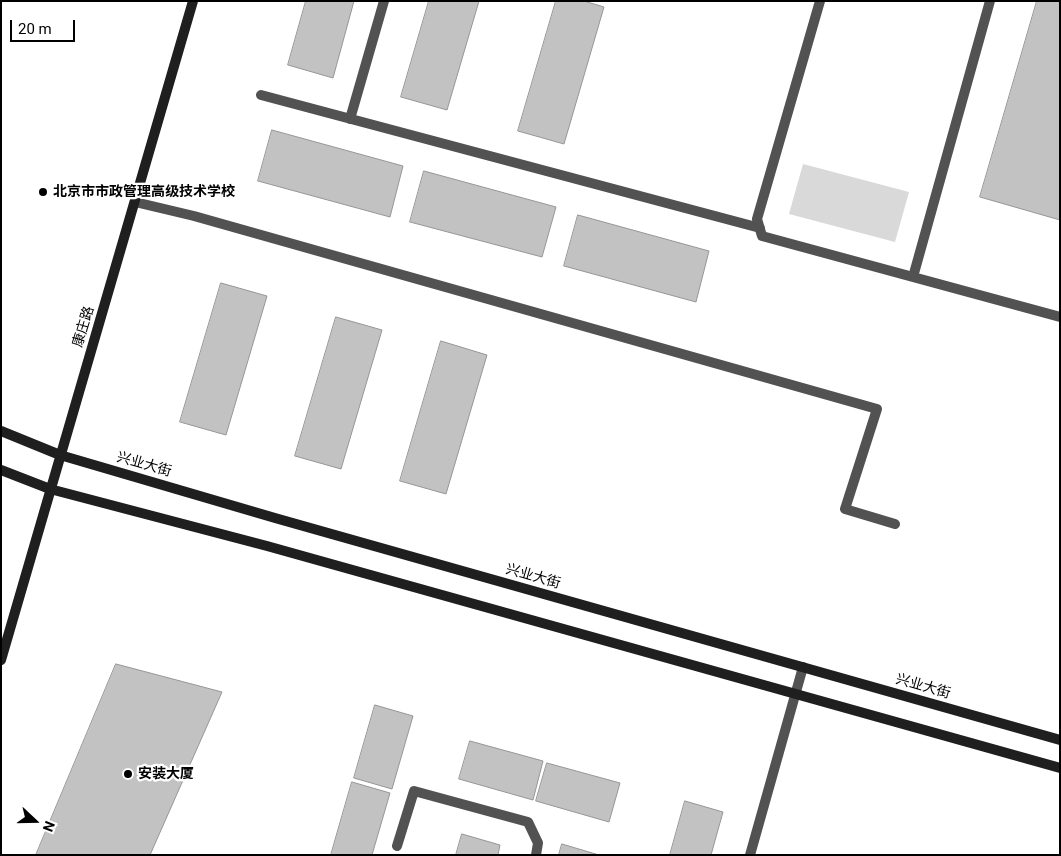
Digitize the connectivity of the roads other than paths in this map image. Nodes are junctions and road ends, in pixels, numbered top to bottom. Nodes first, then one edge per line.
1 (193, 1) edge
2 (384, 1) edge
3 (820, 1) edge
4 (990, 1) edge
5 (261, 95) dead end
6 (350, 119) junction
7 (135, 202) junction
8 (760, 228) junction
9 (913, 277) junction
10 (1060, 317) edge
11 (1, 431) edge
12 (60, 455) junction
13 (1, 470) edge
14 (50, 489) junction
15 (895, 524) dead end
16 (1, 660) edge
17 (803, 667) junction
18 (796, 693) junction
19 (1060, 740) edge
20 (1060, 768) edge
21 (397, 846) dead end
22 (536, 855) edge
23 (750, 855) edge

1 - 7 main road, 康庄路
2 - 6 street
3 - 8 street
4 - 9 street
5 - 6 street
6 - 8 street
7 - 12 main road, 康庄路
7 - 15 street
8 - 9 street
9 - 10 street
11 - 12 main road, 兴业大街
12 - 14 main road, 康庄路
12 - 17 main road, 兴业大街
13 - 14 main road
14 - 16 main road, 康庄路
14 - 18 main road
17 - 18 street
17 - 19 main road, 兴业大街
18 - 20 main road
18 - 23 street
21 - 22 street

